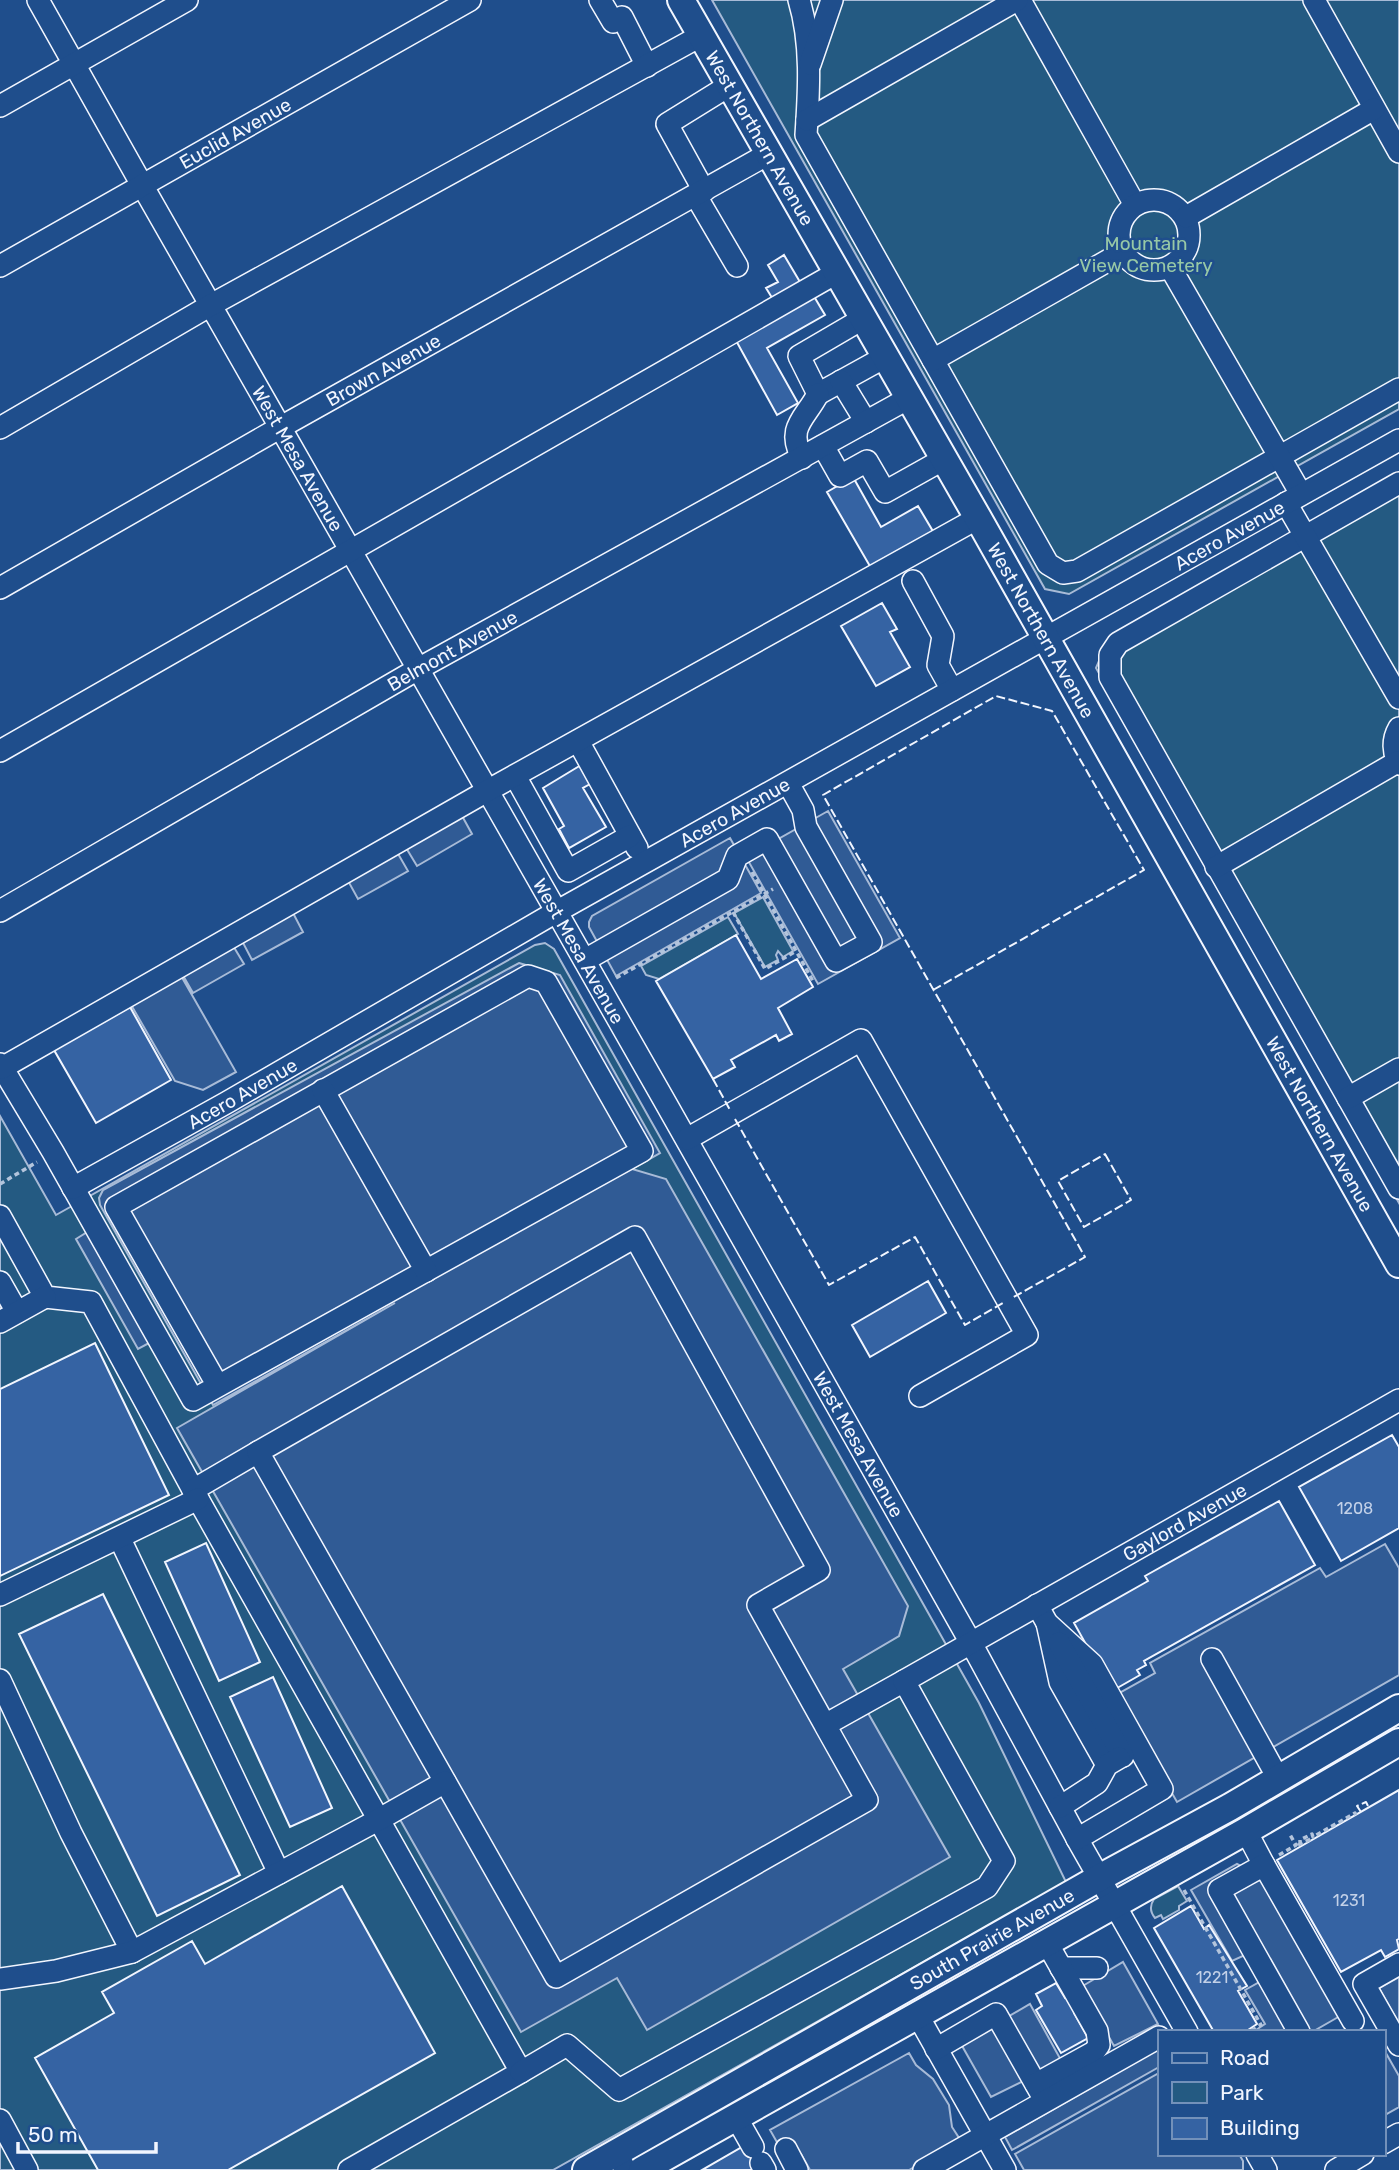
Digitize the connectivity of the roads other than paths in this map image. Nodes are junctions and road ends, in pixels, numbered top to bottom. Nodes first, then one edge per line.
1 (38, 0) edge
2 (187, 0) edge
3 (470, 0) edge
4 (600, 0) edge
5 (681, 0) edge
6 (799, 0) edge
7 (832, 0) edge
8 (1019, 0) edge
9 (1314, 0) edge
10 (702, 35) junction
11 (74, 64) junction
12 (647, 66) junction
13 (808, 69) junction
14 (730, 85) junction
15 (0, 106) edge
16 (1374, 108) junction
17 (807, 120) junction
18 (1399, 152) edge
19 (770, 153) junction
20 (142, 185) junction
21 (700, 193) junction
22 (1135, 205) junction
23 (1186, 216) junction
24 (1123, 252) junction
25 (737, 265) dead end
26 (0, 266) edge
27 (1170, 267) junction
28 (838, 272) junction
29 (211, 305) junction
30 (864, 318) junction
31 (886, 356) junction
32 (933, 360) junction
33 (841, 381) junction
34 (1399, 389) edge
35 (818, 394) junction
36 (909, 398) junction
37 (866, 422) junction
38 (281, 427) junction
39 (0, 428) edge
40 (1399, 440) edge
41 (823, 446) junction
42 (1280, 457) junction
43 (802, 458) junction
44 (944, 459) junction
45 (1399, 483) edge
46 (1293, 498) junction
47 (978, 518) junction
48 (1305, 536) junction
49 (350, 550) junction
50 (913, 581) dead end
51 (0, 589) edge
52 (1045, 637) junction
53 (418, 669) junction
54 (952, 690) junction
55 (1399, 698) edge
56 (1399, 728) edge
57 (578, 741) junction
58 (0, 751) edge
59 (1398, 763) edge
60 (515, 776) junction
61 (788, 783) junction
62 (487, 791) junction
63 (630, 835) junction
64 (645, 862) junction
65 (1216, 867) junction
66 (0, 911) edge
67 (556, 912) junction
68 (593, 956) junction
69 (1, 1066) edge
70 (1399, 1069) edge
71 (323, 1090) junction
72 (1348, 1098) junction
73 (687, 1139) junction
74 (73, 1188) junction
75 (1399, 1188) edge
76 (0, 1216) edge
77 (1399, 1264) edge
78 (426, 1271) junction
79 (0, 1282) edge
80 (46, 1297) junction
81 (9, 1317) edge
82 (218, 1386) junction
83 (920, 1396) dead end
84 (1399, 1400) edge
85 (258, 1452) junction
86 (196, 1495) junction
87 (120, 1539) junction
88 (0, 1595) edge
89 (1042, 1614) junction
90 (971, 1643) junction
91 (1212, 1659) dead end
92 (0, 1680) edge
93 (904, 1681) junction
94 (1399, 1708) edge
95 (825, 1725) junction
96 (1399, 1742) edge
97 (1123, 1756) junction
98 (1278, 1778) junction
99 (445, 1782) junction
100 (1060, 1807) junction
101 (378, 1820) junction
102 (1246, 1832) junction
103 (1077, 1839) junction
104 (1269, 1861) junction
105 (279, 1873) junction
106 (1099, 1878) junction
107 (1115, 1904) junction
108 (1047, 1943) junction
109 (132, 1952) junction
110 (1399, 1964) edge
111 (1061, 1968) junction
112 (1097, 1968) dead end
113 (0, 1979) edge
114 (1378, 2007) junction
115 (918, 2016) junction
116 (1343, 2026) edge
117 (1180, 2029) edge
118 (1299, 2030) edge
119 (1158, 2037) edge
120 (1399, 2045) edge
121 (936, 2049) junction
122 (521, 2072) junction
123 (1041, 2093) junction
124 (736, 2117) junction
125 (0, 2120) edge
126 (985, 2135) junction
127 (786, 2149) dead end
128 (1360, 2156) edge
129 (760, 2160) edge
130 (621, 2162) edge
131 (27, 2170) edge
132 (349, 2170) edge
133 (586, 2170) edge
134 (642, 2170) edge
135 (797, 2170) edge
136 (924, 2170) edge
137 (1005, 2170) edge
138 (1336, 2170) edge

1 - 11 street, West Mesa Avenue
2 - 11 street
3 - 20 street, Euclid Avenue
4 - 12 street
5 - 10 main road, West Northern Avenue
6 - 13 street
7 - 13 street
8 - 17 street
8 - 22 street
9 - 16 street
10 - 12 street
10 - 14 main road, West Northern Avenue
11 - 15 street
11 - 20 street, West Mesa Avenue
12 - 29 street
13 - 17 street
14 - 19 main road, West Northern Avenue
14 - 21 street
16 - 18 street
16 - 23 street
17 - 32 street
19 - 21 street, Brown Avenue
19 - 28 main road, West Northern Avenue
20 - 26 street, Euclid Avenue
20 - 29 street, West Mesa Avenue
21 - 25 street
21 - 38 street, Brown Avenue
22 - 23 street
22 - 24 street
23 - 27 street
24 - 27 street
24 - 32 street
27 - 42 street
28 - 30 main road, West Northern Avenue
28 - 49 street
29 - 38 street, West Mesa Avenue
29 - 39 street
30 - 31 main road, West Northern Avenue
30 - 35 street
31 - 33 street
31 - 36 main road, West Northern Avenue
32 - 42 street
33 - 35 street
33 - 37 street
34 - 42 street
35 - 43 street
36 - 37 street, Belmont Avenue
36 - 44 main road, West Northern Avenue
37 - 41 street, Belmont Avenue
38 - 49 street, West Mesa Avenue
38 - 51 street, Brown Avenue
40 - 46 street, Acero Avenue
41 - 43 street, Belmont Avenue
41 - 44 street
42 - 46 street
43 - 53 street, Belmont Avenue
44 - 47 main road, West Northern Avenue
45 - 48 street
46 - 48 street
46 - 52 street, Acero Avenue
47 - 52 main road, West Northern Avenue
47 - 57 street
48 - 55 street
48 - 65 street
49 - 53 street, West Mesa Avenue
49 - 58 street
50 - 54 street
52 - 54 street, Acero Avenue
52 - 77 main road, West Northern Avenue
53 - 62 street, West Mesa Avenue
53 - 66 street, Belmont Avenue
54 - 61 street, Acero Avenue
56 - 59 street
57 - 60 street
57 - 63 street
59 - 65 street
60 - 62 street
60 - 63 street
61 - 64 street, Acero Avenue
61 - 68 street
62 - 67 street, West Mesa Avenue
62 - 69 street
63 - 64 street
64 - 67 street, Acero Avenue
65 - 72 street
67 - 68 street, West Mesa Avenue
67 - 74 street, Acero Avenue
68 - 73 street, West Mesa Avenue
69 - 74 street
70 - 72 street
71 - 78 street
71 - 78 street
71 - 82 street
72 - 75 street
73 - 83 street
73 - 90 street, West Mesa Avenue
74 - 82 street
76 - 80 street
78 - 82 street
79 - 81 street
80 - 81 street
80 - 86 street
84 - 89 street, Gaylord Avenue
85 - 86 street
85 - 95 street
85 - 99 street
86 - 87 street
86 - 101 street
87 - 88 street
87 - 105 street
89 - 90 street, Gaylord Avenue
89 - 97 street
89 - 97 street
90 - 93 street, Gaylord Avenue
90 - 100 street, West Mesa Avenue
91 - 98 street
92 - 109 street
93 - 95 street, Gaylord Avenue
93 - 122 street
94 - 98 main road, South Prairie Avenue
95 - 99 street
96 - 102 main road, South Prairie Avenue
97 - 100 street
97 - 103 street
98 - 106 main road, South Prairie Avenue
99 - 101 street
100 - 103 street, West Mesa Avenue
101 - 105 street
101 - 122 street
102 - 104 street
102 - 107 main road, South Prairie Avenue
103 - 106 street, West Mesa Avenue
104 - 116 street
104 - 118 street
105 - 109 street
106 - 107 street, West Mesa Avenue
106 - 130 main road, South Prairie Avenue
107 - 108 main road, South Prairie Avenue
107 - 117 street, West Mesa Avenue
108 - 111 street
108 - 115 main road, South Prairie Avenue
109 - 113 street
110 - 114 street
111 - 112 street
111 - 123 street
114 - 116 street
114 - 120 street
115 - 121 street
115 - 124 main road, South Prairie Avenue
119 - 123 street
121 - 123 street
121 - 126 street
122 - 132 street
123 - 126 street
124 - 129 street
124 - 134 main road, South Prairie Avenue
125 - 131 street
126 - 136 street
126 - 137 street
127 - 135 street
128 - 138 street
130 - 133 main road, South Prairie Avenue

